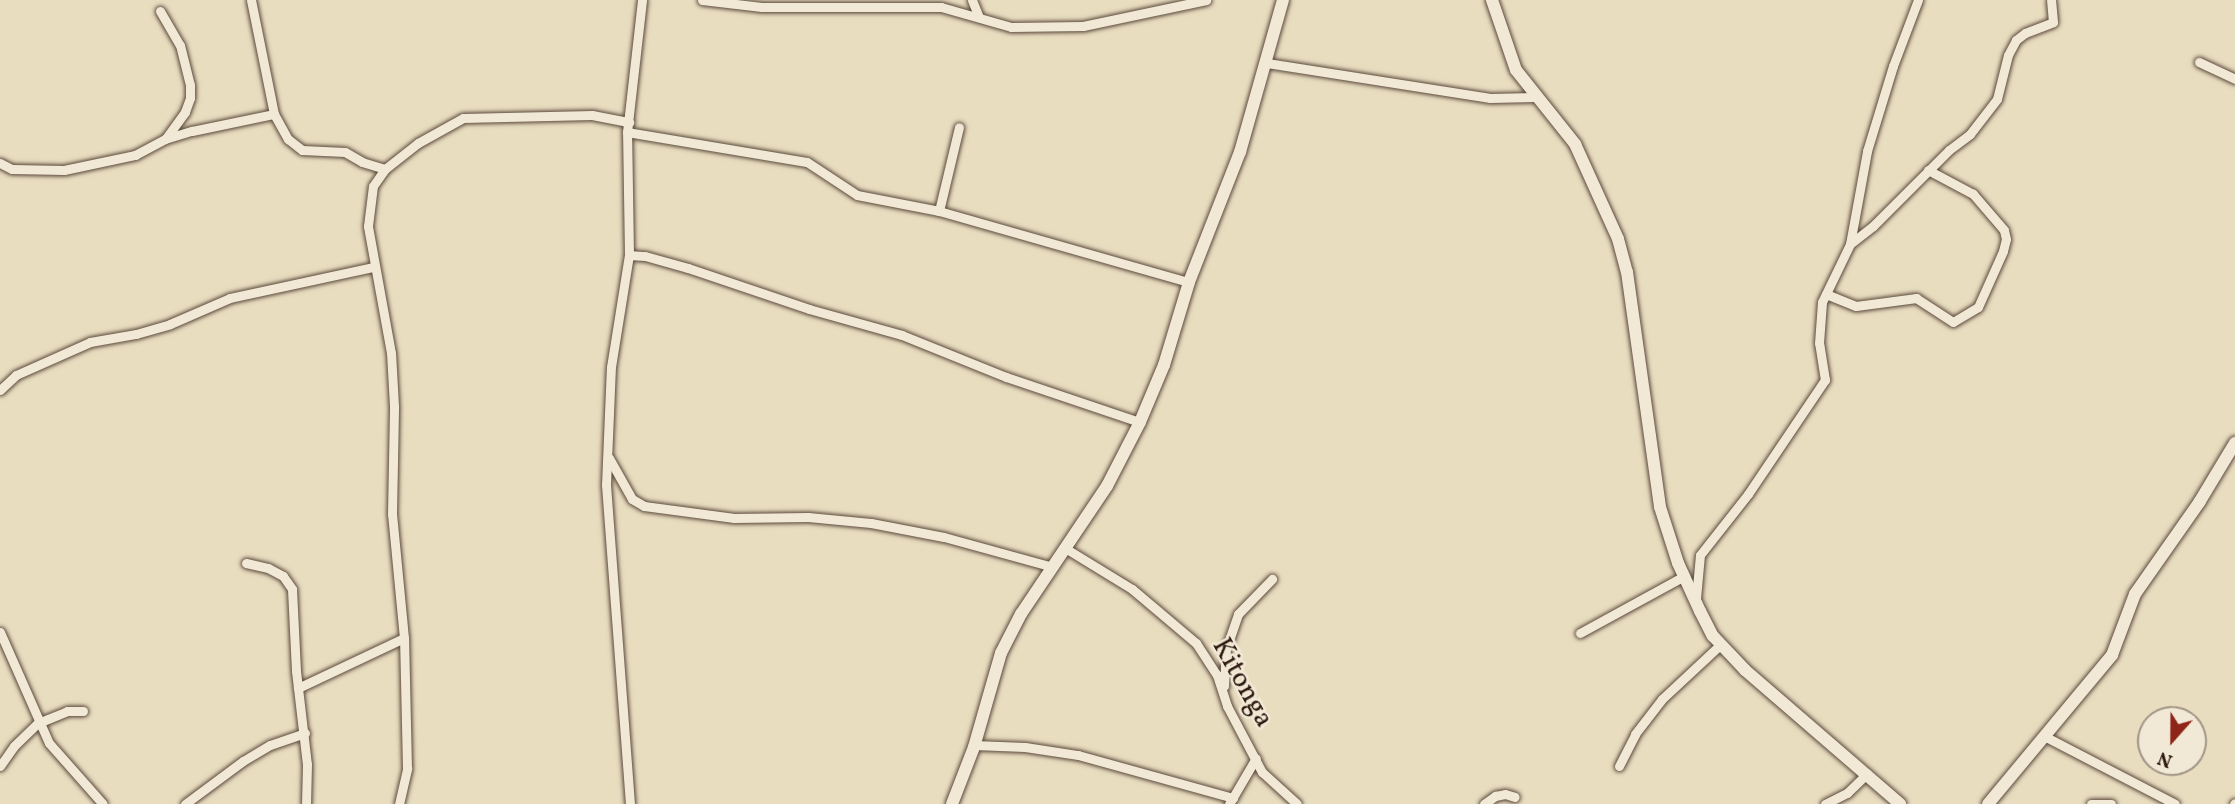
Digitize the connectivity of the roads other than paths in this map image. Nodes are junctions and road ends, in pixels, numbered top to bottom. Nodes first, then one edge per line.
1 (251, 0) edge
2 (642, 0) edge
3 (702, 0) edge
4 (972, 0) edge
5 (1206, 0) edge
6 (1283, 0) edge
7 (1492, 0) edge
8 (1918, 0) edge
9 (2052, 0) edge
10 (160, 11) dead end
11 (979, 17) junction
12 (2199, 62) dead end
13 (1266, 63) junction
14 (2235, 79) edge
15 (1534, 97) junction
16 (274, 114) junction
17 (628, 127) junction
18 (959, 127) dead end
19 (165, 139) junction
20 (0, 163) edge
21 (385, 169) junction
22 (1928, 170) junction
23 (939, 211) junction
24 (1850, 243) junction
25 (629, 255) junction
26 (373, 267) junction
27 (1189, 282) junction
28 (1826, 294) junction
29 (0, 390) edge
30 (1140, 422) junction
31 (2235, 443) edge
32 (608, 456) junction
33 (1065, 548) junction
34 (246, 563) dead end
35 (1053, 567) junction
36 (1684, 576) junction
37 (1272, 579) dead end
38 (1696, 602) junction
39 (0, 632) edge
40 (1580, 633) dead end
41 (404, 638) junction
42 (1720, 645) junction
43 (298, 688) junction
44 (1223, 692) junction
45 (82, 710) dead end
46 (38, 723) junction
47 (305, 733) junction
48 (2046, 737) junction
49 (974, 745) junction
50 (1256, 758) junction
51 (0, 766) edge
52 (1619, 766) dead end
53 (1867, 774) junction
54 (1515, 797) dead end
55 (1231, 801) edge
56 (103, 804) edge
57 (185, 804) edge
58 (306, 804) edge
59 (399, 804) edge
60 (630, 804) edge
61 (952, 804) edge
62 (1297, 804) edge
63 (1484, 804) edge
64 (1825, 804) edge
65 (1900, 804) edge
66 (1988, 804) edge
67 (2091, 804) edge
68 (2111, 804) edge
69 (2175, 804) edge

1 - 16 street
2 - 17 street
3 - 11 street
4 - 11 street
5 - 11 street
6 - 13 street
7 - 15 street
8 - 24 street
9 - 22 street
10 - 19 street
12 - 14 street
13 - 15 street
13 - 27 street
15 - 36 street
16 - 19 street
16 - 21 street
17 - 21 street
17 - 23 street
17 - 25 street
18 - 23 street
19 - 20 street
21 - 26 street
22 - 24 street
22 - 28 street
23 - 27 street
24 - 28 street
25 - 30 street
25 - 32 street
26 - 29 street
26 - 41 street
27 - 30 street
28 - 38 street
30 - 33 street
31 - 48 street
32 - 35 street
32 - 60 street
33 - 35 street
33 - 44 street, Kitonga
34 - 43 street
35 - 49 street
36 - 38 street
36 - 40 street
37 - 44 street
38 - 42 street
39 - 46 street
41 - 43 street
41 - 59 street
42 - 52 street
42 - 53 street
43 - 47 street
44 - 50 street, Kitonga
45 - 46 street
46 - 51 street
46 - 56 street
47 - 57 street
47 - 58 street
48 - 66 street
48 - 69 street
49 - 55 street
49 - 61 street
50 - 55 street
50 - 62 street, Kitonga
53 - 64 street
53 - 65 street
54 - 63 street
67 - 68 street

